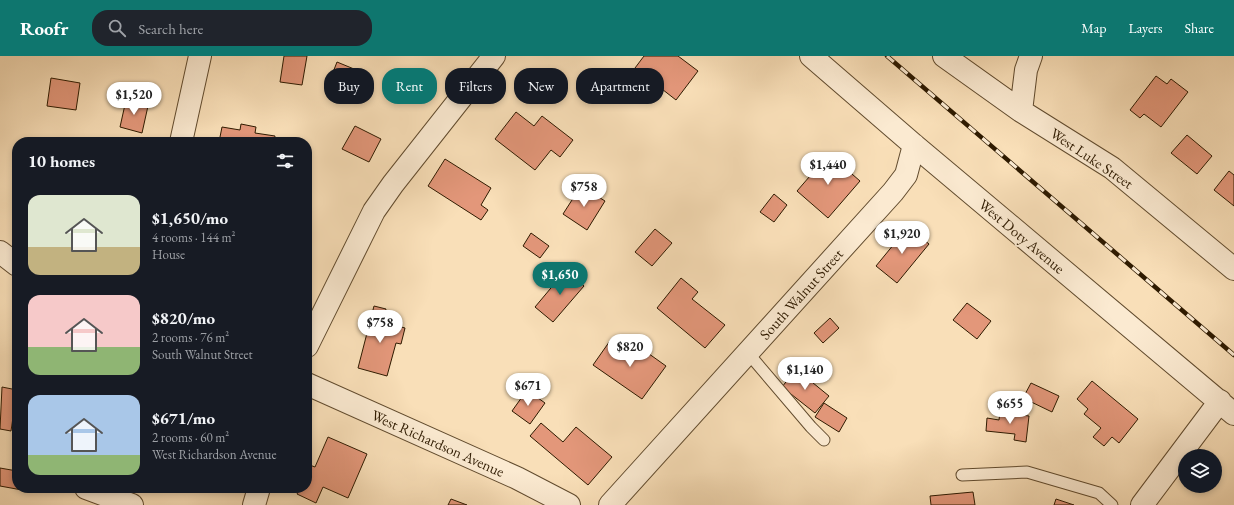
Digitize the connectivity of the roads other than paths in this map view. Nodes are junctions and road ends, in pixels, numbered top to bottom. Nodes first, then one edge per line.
1 (200, 56) edge
2 (494, 56) edge
3 (811, 56) edge
4 (944, 56) edge
5 (1031, 56) edge
6 (1021, 111) junction
7 (182, 137) edge
8 (914, 145) junction
9 (0, 252) edge
10 (12, 261) edge
11 (1234, 268) edge
12 (312, 336) edge
13 (748, 353) junction
14 (312, 386) edge
15 (1227, 408) edge
16 (824, 440) dead end
17 (962, 475) dead end
18 (100, 493) edge
19 (258, 493) edge
20 (132, 505) edge
21 (254, 505) edge
22 (568, 505) edge
23 (610, 505) edge
24 (1112, 505) edge
25 (1142, 505) edge

1 - 7 street
2 - 12 street
3 - 8 street, West Doty Avenue
4 - 6 street, West Luke Street
5 - 6 street
6 - 11 street, West Luke Street
8 - 13 street, South Walnut Street
8 - 15 street, West Doty Avenue
9 - 10 street
13 - 16 lane
13 - 23 street, South Walnut Street
14 - 22 street, West Richardson Avenue
15 - 25 street
17 - 24 lane
18 - 20 street
19 - 21 street

